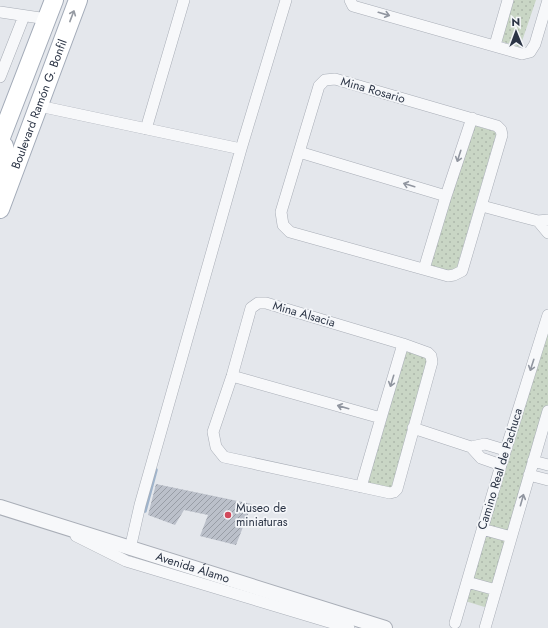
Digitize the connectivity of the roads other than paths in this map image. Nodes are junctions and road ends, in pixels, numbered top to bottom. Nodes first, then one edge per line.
1 (54, 0) edge
2 (78, 0) edge
3 (184, 0) edge
4 (286, 0) edge
5 (350, 0) edge
6 (508, 0) edge
7 (548, 0) edge
8 (0, 12) edge
9 (24, 16) junction
10 (46, 19) junction
11 (495, 45) junction
12 (0, 77) edge
13 (39, 106) junction
14 (472, 118) junction
15 (146, 129) junction
16 (29, 131) junction
17 (0, 140) edge
18 (0, 143) edge
19 (241, 149) junction
20 (299, 152) junction
21 (0, 174) edge
22 (446, 196) junction
23 (482, 206) junction
24 (0, 209) edge
25 (543, 221) edge
26 (548, 233) edge
27 (424, 269) junction
28 (548, 315) edge
29 (403, 344) junction
30 (543, 347) edge
31 (232, 376) junction
32 (548, 410) edge
33 (380, 418) junction
34 (413, 428) junction
35 (471, 447) junction
36 (505, 450) junction
37 (533, 461) junction
38 (500, 464) junction
39 (548, 465) edge
40 (529, 475) junction
41 (548, 480) edge
42 (362, 488) junction
43 (0, 507) edge
44 (54, 524) junction
45 (482, 529) junction
46 (511, 537) junction
47 (130, 549) junction
48 (467, 582) junction
49 (496, 590) junction
50 (456, 623) dead end
51 (349, 628) edge
52 (385, 628) edge
53 (485, 628) edge

1 - 10 main road, Boulevard Ramón G. Bonfil
13 -> 2 main road, Boulevard Ramón G. Bonfil
3 - 15 street
4 - 19 street
5 -> 11 street
6 - 11 street
7 - 11 street
8 - 9 street
9 - 10 street
9 - 12 street
10 - 16 main road
10 - 17 main road, Boulevard Ramón G. Bonfil
13 - 15 street
13 - 16 main road, Boulevard Ramón G. Bonfil
14 - 20 street, Mina Rosario
14 -> 22 street
14 - 23 street, Mina Rosario
15 - 19 street
16 - 24 main road, Boulevard Ramón G. Bonfil
18 - 21 main road
19 - 47 street
22 -> 20 street
20 - 27 street, Mina Rosario
22 - 27 street
23 - 25 street
23 - 27 street, Mina Rosario
25 - 26 street
28 - 30 street, Camino Real de Pachuca
29 - 31 street, Mina Alsacia
29 -> 33 street
29 - 34 street, Mina Alsacia
30 -> 36 street, Camino Real de Pachuca
33 -> 31 street
31 - 42 street, Mina Alsacia
32 - 37 street
33 - 42 street
34 - 35 street
34 - 42 street, Mina Alsacia
35 - 36 street
35 - 38 street
36 - 38 street, Camino Real de Pachuca
37 - 39 street
37 - 40 street
38 - 45 street, Camino Real de Pachuca
40 - 41 street
46 -> 40 street
43 - 44 street, Avenida Álamo
44 - 47 street, Avenida Álamo
44 - 51 street
45 - 46 street
45 - 48 street, Camino Real de Pachuca
46 - 49 street
47 - 52 street, Avenida Álamo
48 - 49 street
48 - 50 street, Camino Real de Pachuca
49 - 53 street

